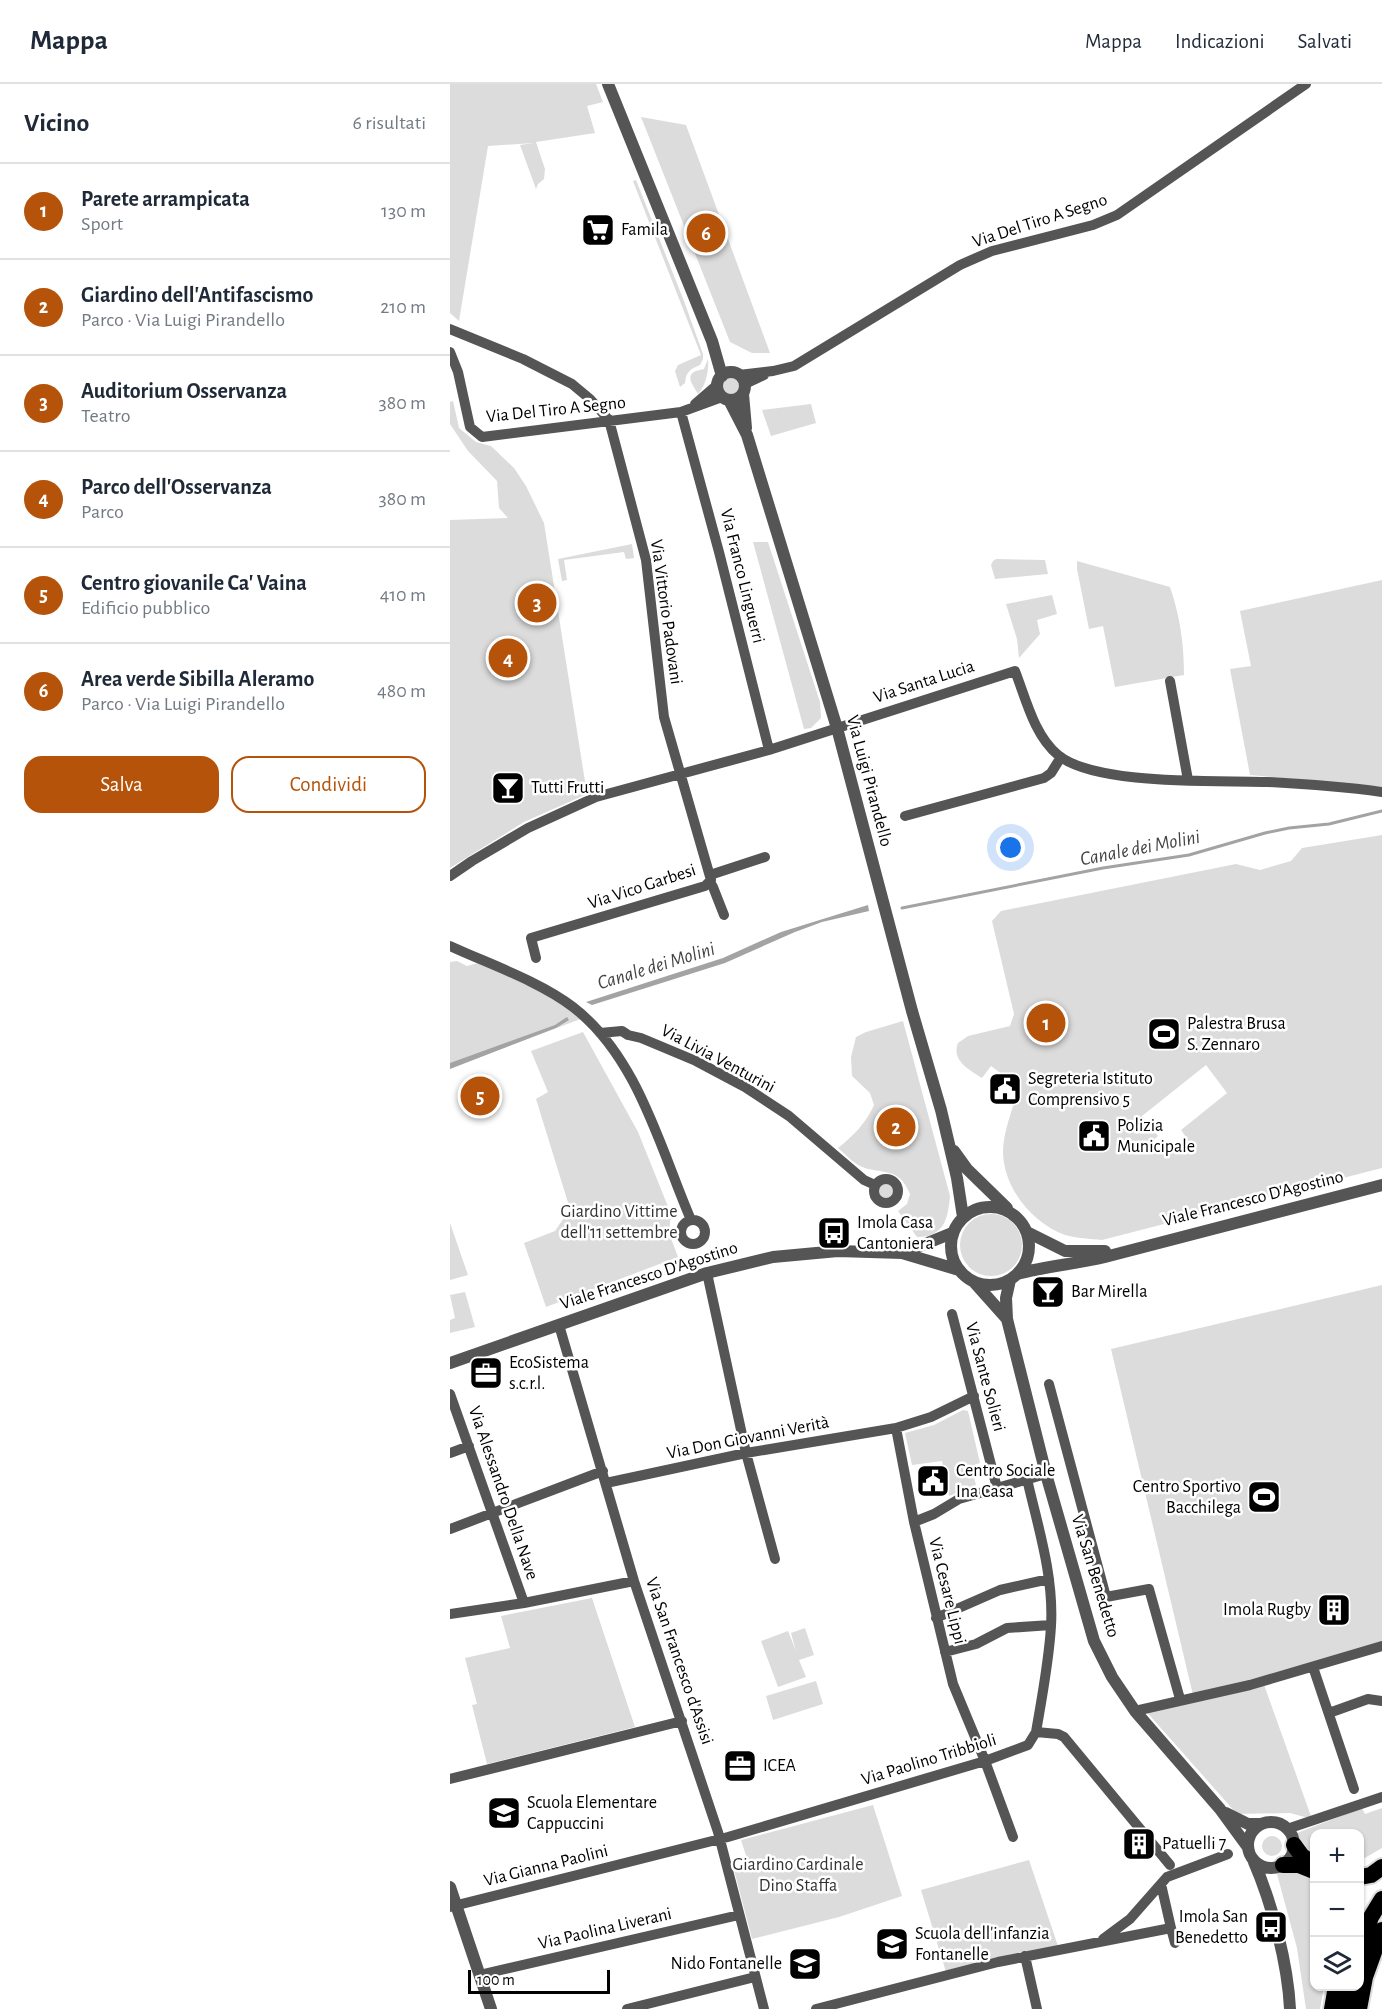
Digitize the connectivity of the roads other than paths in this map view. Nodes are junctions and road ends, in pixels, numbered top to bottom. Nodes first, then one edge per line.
1 (608, 84) edge
2 (1306, 84) edge
3 (450, 329) edge
4 (450, 352) edge
5 (731, 385) junction
6 (685, 410) junction
7 (609, 420) junction
8 (1170, 681) dead end
9 (837, 728) junction
10 (769, 750) junction
11 (1061, 757) junction
12 (681, 774) junction
13 (1188, 780) junction
14 (1382, 792) edge
15 (904, 816) dead end
16 (765, 857) dead end
17 (450, 876) edge
18 (710, 879) junction
19 (724, 915) dead end
20 (450, 946) edge
21 (536, 958) dead end
22 (600, 1033) junction
23 (628, 1035) junction
24 (609, 1043) junction
25 (948, 1140) junction
26 (875, 1185) dead end
27 (1382, 1185) edge
28 (1012, 1213) junction
29 (963, 1216) junction
30 (691, 1220) dead end
31 (1027, 1232) junction
32 (952, 1233) junction
33 (1134, 1248) junction
34 (1065, 1251) junction
35 (902, 1253) junction
36 (1072, 1264) junction
37 (959, 1270) junction
38 (707, 1273) junction
39 (1013, 1277) junction
40 (974, 1282) junction
41 (952, 1314) dead end
42 (1007, 1319) junction
43 (559, 1325) junction
44 (450, 1363) edge
45 (1049, 1384) dead end
46 (450, 1394) edge
47 (974, 1396) junction
48 (896, 1428) junction
49 (469, 1446) junction
50 (450, 1453) edge
51 (746, 1454) junction
52 (603, 1471) junction
53 (1046, 1474) junction
54 (1027, 1479) junction
55 (606, 1483) junction
56 (997, 1488) junction
57 (493, 1513) junction
58 (914, 1522) junction
59 (450, 1528) edge
60 (775, 1559) dead end
61 (1049, 1579) junction
62 (634, 1581) junction
63 (524, 1603) junction
64 (450, 1614) edge
65 (936, 1618) junction
66 (1051, 1625) junction
67 (1382, 1646) edge
68 (945, 1652) junction
69 (1313, 1667) junction
70 (1180, 1699) junction
71 (1382, 1701) edge
72 (1135, 1711) junction
73 (1329, 1713) junction
74 (682, 1721) junction
75 (1036, 1731) junction
76 (985, 1761) junction
77 (450, 1779) edge
78 (1354, 1789) dead end
79 (1382, 1797) edge
80 (1220, 1809) junction
81 (1260, 1824) junction
82 (1287, 1829) junction
83 (1013, 1837) dead end
84 (719, 1839) junction
85 (1294, 1845) junction
86 (1247, 1846) junction
87 (1228, 1854) dead end
88 (1310, 1861) edge
89 (1254, 1862) junction
90 (1170, 1865) dead end
91 (1278, 1867) junction
92 (1382, 1867) edge
93 (1310, 1869) edge
94 (1364, 1876) edge
95 (1161, 1884) junction
96 (450, 1887) edge
97 (1382, 1899) edge
98 (453, 1906) edge
99 (739, 1915) junction
100 (1172, 1928) junction
101 (1382, 1930) edge
102 (1098, 1943) junction
103 (1175, 1943) dead end
104 (1367, 1951) edge
105 (1025, 1956) junction
106 (479, 1975) junction
107 (755, 1977) junction
108 (1335, 1991) edge
109 (1348, 1991) edge
110 (491, 2009) edge
111 (627, 2009) edge
112 (764, 2009) edge
113 (816, 2009) edge
114 (1037, 2009) edge
115 (1290, 2009) edge
116 (1298, 2009) edge
117 (1332, 2009) edge
118 (1344, 2009) edge
119 (1359, 2009) edge
120 (1366, 2009) edge

1 - 5 street, Via Luigi Pirandello
2 - 5 street, Via Del Tiro A Segno
3 - 7 street
4 - 7 street, Via Del Tiro A Segno
5 - 6 street, Via Del Tiro A Segno
5 - 9 street, Via Luigi Pirandello
6 - 7 street, Via Del Tiro A Segno
6 - 10 street, Via Franco Linguerri
7 - 12 street, Via Vittorio Padovani
8 - 13 street
9 - 10 street, Via Santa Lucia
9 - 11 street, Via Santa Lucia
9 - 25 street, Via Luigi Pirandello
10 - 12 street, Via Santa Lucia
11 - 13 street, Via Santa Lucia
11 - 15 street
12 - 17 street, Via Santa Lucia
12 - 18 street, Via Vico Garbesi
13 - 14 street, Via Santa Lucia
16 - 18 street
18 - 19 street
18 - 21 street, Via Vico Garbesi
20 - 22 street
22 - 23 street, Via Livia Venturini
22 - 24 street
23 - 24 street
23 - 26 street, Via Livia Venturini
24 - 30 street
25 - 28 street, Via Luigi Pirandello
25 - 29 street, Via Luigi Pirandello
27 - 33 street, Viale Francesco D'Agostino
28 - 29 street
28 - 31 street, Viale Francesco D'Agostino
29 - 32 street
31 - 34 street, Viale Francesco D'Agostino
31 - 39 street
32 - 35 street, Viale Francesco D'Agostino
32 - 37 street
33 - 34 street, Viale Francesco D'Agostino
33 - 36 street, Viale Francesco D'Agostino
34 - 36 street
35 - 37 street, Viale Francesco D'Agostino
35 - 38 street, Viale Francesco D'Agostino
36 - 39 street, Viale Francesco D'Agostino
37 - 40 street, Viale Francesco D'Agostino
38 - 43 street, Viale Francesco D'Agostino
38 - 51 street
39 - 40 street, Viale Francesco D'Agostino
39 - 42 street, Via San Benedetto
40 - 42 street, Via San Benedetto
41 - 47 street, Via Sante Solieri
42 - 53 street, Via San Benedetto
43 - 44 street, Viale Francesco D'Agostino
43 - 52 street, Via San Francesco d'Assisi
45 - 70 street
46 - 49 street, Via Alessandro Della Nave
47 - 48 street
47 - 56 street, Via Sante Solieri
48 - 51 street, Via Don Giovanni Verità
48 - 58 street, Via Cesare Lippi
49 - 50 street
49 - 57 street, Via Alessandro Della Nave
51 - 55 street, Via Don Giovanni Verità
51 - 60 street
52 - 55 street, Via San Francesco d'Assisi
52 - 57 street
53 - 54 street
53 - 72 street, Via San Benedetto
54 - 56 street
54 - 61 street
55 - 62 street, Via San Francesco d'Assisi
56 - 58 street
57 - 59 street
57 - 63 street, Via Alessandro Della Nave
58 - 65 street, Via Cesare Lippi
61 - 65 street
61 - 66 street
62 - 63 street
62 - 74 street, Via San Francesco d'Assisi
63 - 64 street
65 - 68 street, Via Cesare Lippi
66 - 68 street
66 - 75 street
67 - 69 street
68 - 76 street, Via Cesare Lippi
69 - 70 street
69 - 73 street
70 - 72 street
71 - 73 street
72 - 80 street, Via San Benedetto
73 - 78 street
74 - 77 street
74 - 84 street, Via San Francesco d'Assisi
75 - 76 street, Via Paolino Tribbioli
75 - 90 street
76 - 83 street, Via Cesare Lippi
76 - 84 street, Via Paolino Tribbioli
79 - 82 street, Via San Benedetto
80 - 81 street, Via San Benedetto
80 - 86 street, Via San Benedetto
81 - 82 street, Via San Benedetto
81 - 86 street
82 - 85 street
84 - 98 street, Via Gianna Paolini
84 - 99 street, Via San Francesco d'Assisi
85 - 88 highway
85 - 91 street
86 - 89 street, Via San Benedetto
87 - 95 street
89 - 91 street
89 - 115 street, Via San Benedetto
91 - 93 highway
91 - 116 street
92 - 94 highway
95 - 100 street
95 - 102 street
96 - 98 street
97 - 104 highway
98 - 106 street
99 - 106 street, Via Paolina Liverani
99 - 107 street, Via San Francesco d'Assisi
100 - 102 street
100 - 103 street
101 - 104 highway
102 - 105 street
104 - 119 highway
104 - 120 highway
105 - 113 street
105 - 114 street
106 - 110 street
107 - 111 street
107 - 112 street, Via San Francesco d'Assisi
108 - 117 highway
109 - 118 highway

